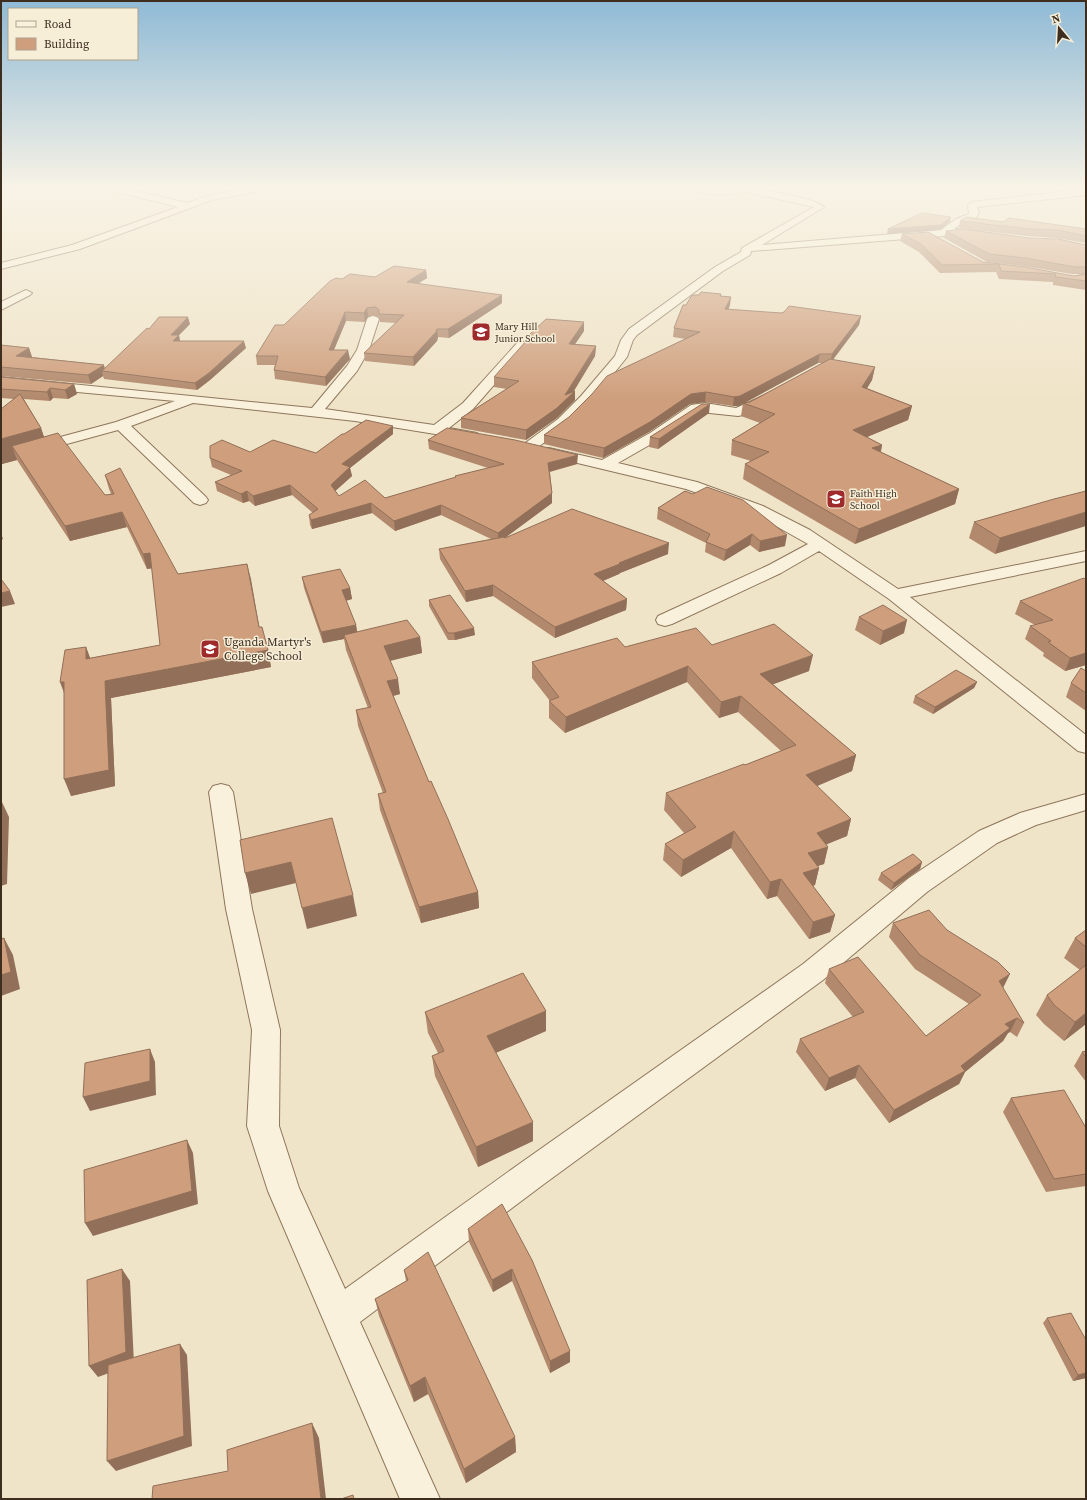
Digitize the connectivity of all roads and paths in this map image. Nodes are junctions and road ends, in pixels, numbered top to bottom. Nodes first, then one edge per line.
1 (29, 259) edge
2 (736, 259) edge
3 (1, 266) edge
4 (26, 293) dead end
5 (1, 307) edge
6 (373, 319) edge
7 (522, 345) edge
8 (1, 381) edge
9 (783, 389) edge
10 (194, 399) junction
11 (315, 412) junction
12 (121, 425) junction
13 (437, 430) junction
14 (484, 438) edge
15 (1, 458) edge
16 (606, 464) junction
17 (200, 500) dead end
18 (820, 544) junction
19 (1086, 556) edge
20 (895, 595) junction
21 (665, 620) dead end
22 (1086, 746) edge
23 (221, 792) dead end
24 (1086, 802) edge
25 (340, 1315) junction
26 (420, 1499) edge

1 - 3 street
2 - 16 street
4 - 5 street
6 - 11 street
7 - 13 street
8 - 10 street
9 - 16 street
10 - 11 street
10 - 12 street
11 - 13 street
12 - 15 street
12 - 17 street
13 - 14 street
16 - 18 street
18 - 20 street
18 - 21 street
19 - 20 street
20 - 22 street
23 - 25 street
24 - 25 street
25 - 26 street

